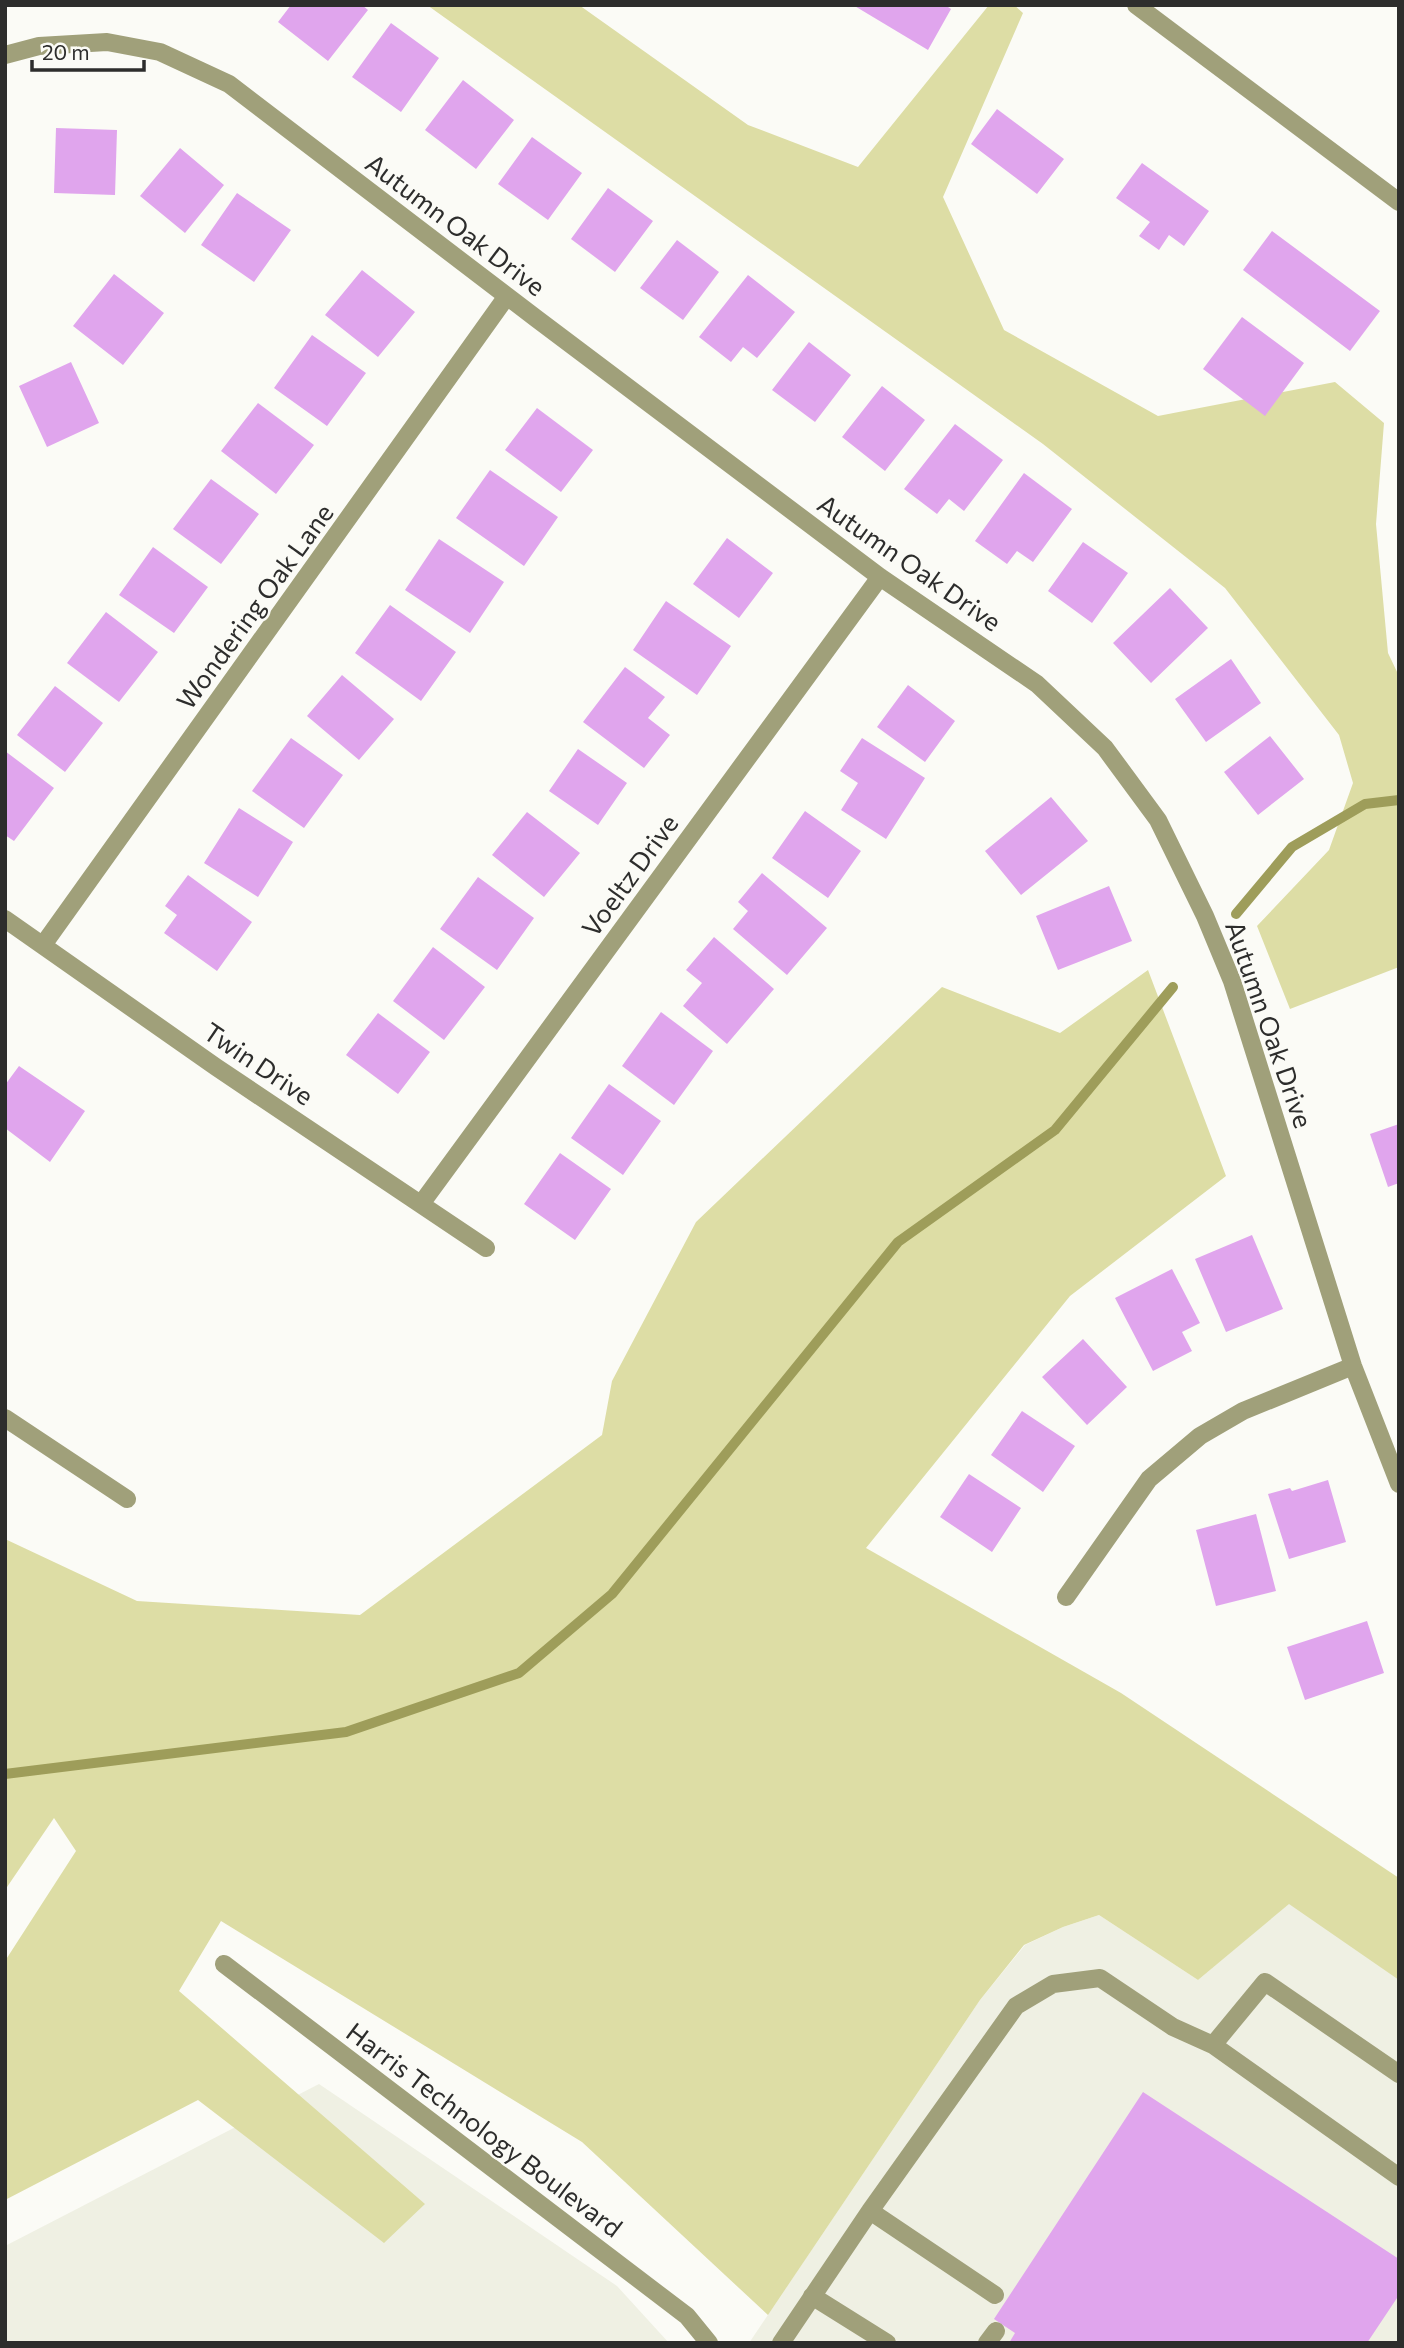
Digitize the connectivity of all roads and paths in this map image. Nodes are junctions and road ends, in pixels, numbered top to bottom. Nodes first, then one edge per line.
1 (1136, 5) edge
2 (5, 54) edge
3 (1399, 202) edge
4 (507, 296) junction
5 (880, 577) junction
6 (5, 919) edge
7 (43, 945) junction
8 (421, 1204) junction
9 (486, 1248) dead end
10 (1353, 1366) junction
11 (5, 1418) edge
12 (1399, 1484) edge
13 (127, 1499) dead end
14 (1066, 1597) dead end
15 (224, 1964) dead end
16 (1213, 2046) junction
17 (1399, 2074) edge
18 (1399, 2177) edge
19 (870, 2211) junction
20 (995, 2295) dead end
21 (812, 2296) junction
22 (709, 2343) edge
23 (780, 2343) edge
24 (887, 2343) edge

1 - 3 street
2 - 4 street, Autumn Oak Drive
4 - 5 street, Autumn Oak Drive
4 - 7 street, Wondering Oak Lane
5 - 8 street, Voeltz Drive
5 - 10 street, Autumn Oak Drive
6 - 7 street, Twin Drive
7 - 8 street, Twin Drive
8 - 9 street, Twin Drive
10 - 12 street, Autumn Oak Drive
10 - 14 street
11 - 13 street
15 - 22 street, Harris Technology Boulevard
16 - 17 street
16 - 18 street
16 - 19 street
19 - 20 street
19 - 21 street
21 - 23 street
21 - 24 street

